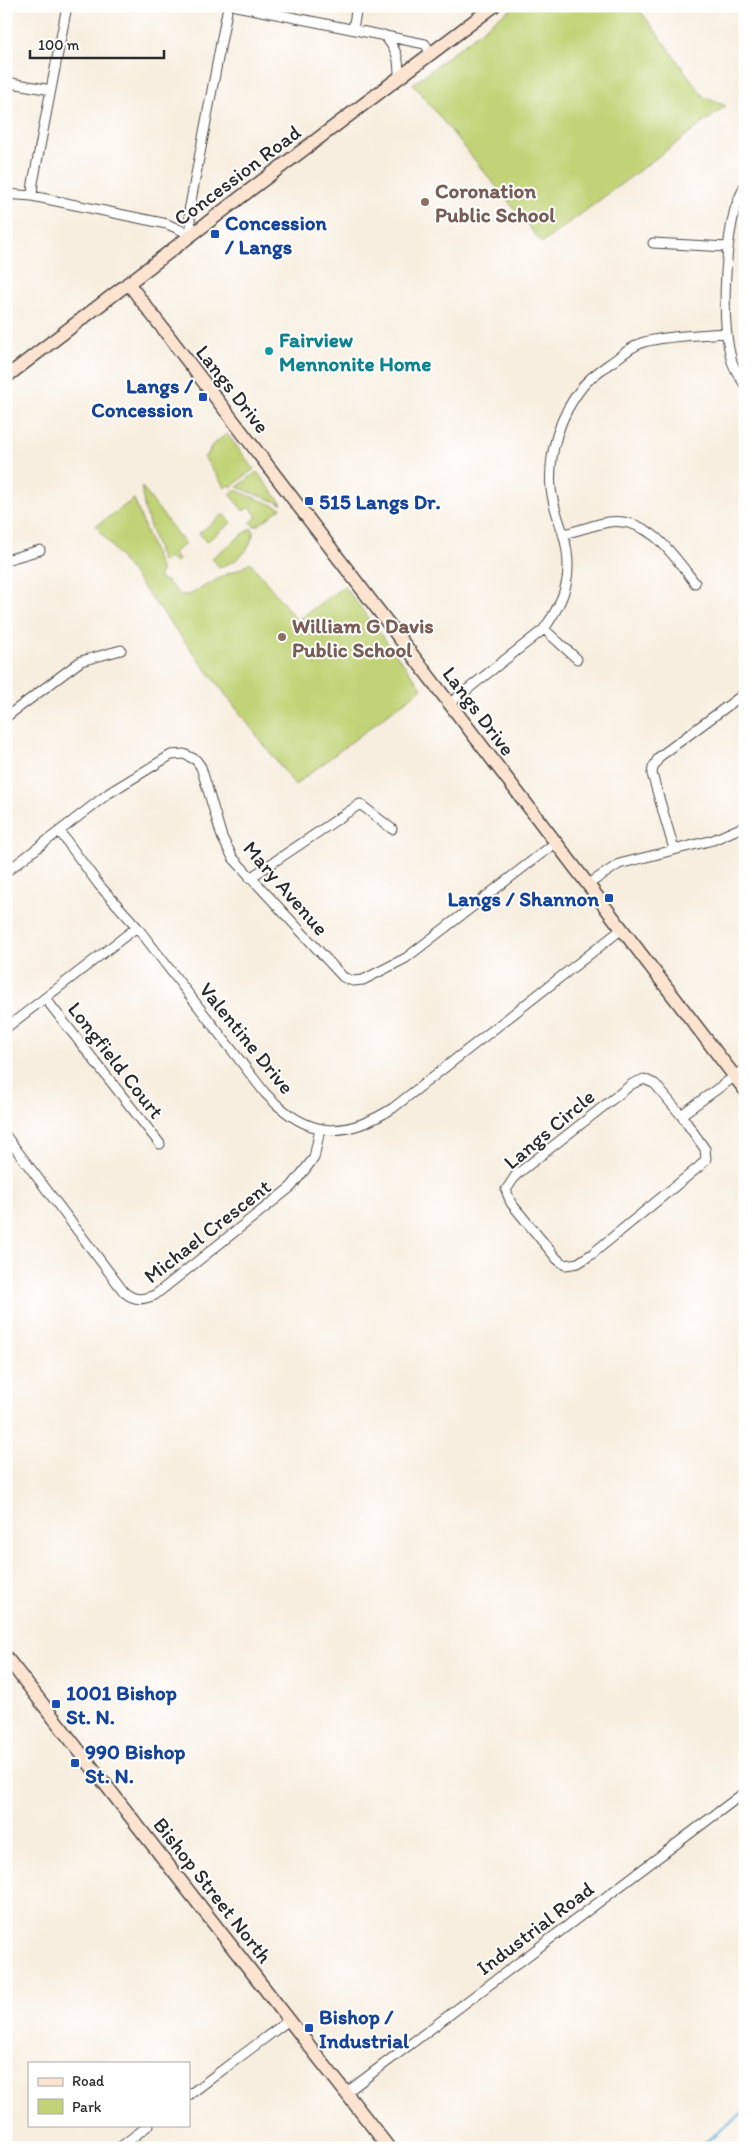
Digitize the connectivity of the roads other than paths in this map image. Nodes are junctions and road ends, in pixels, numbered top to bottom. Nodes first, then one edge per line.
1 (67, 6) edge
2 (228, 6) edge
3 (236, 6) edge
4 (357, 6) edge
5 (489, 8) edge
6 (353, 29) junction
7 (384, 35) junction
8 (431, 53) junction
9 (400, 77) junction
10 (6, 82) edge
11 (51, 90) junction
12 (745, 185) edge
13 (6, 194) edge
14 (32, 196) junction
15 (192, 235) junction
16 (652, 243) dead end
17 (727, 247) junction
18 (128, 284) junction
19 (728, 333) junction
20 (6, 377) edge
21 (745, 385) edge
22 (563, 534) junction
23 (40, 550) dead end
24 (6, 560) edge
25 (695, 583) dead end
26 (544, 629) junction
27 (121, 650) dead end
28 (577, 659) dead end
29 (745, 693) edge
30 (448, 704) junction
31 (6, 717) edge
32 (745, 826) edge
33 (392, 829) dead end
34 (60, 832) junction
35 (555, 843) junction
36 (674, 849) junction
37 (6, 872) edge
38 (250, 878) junction
39 (587, 885) junction
40 (137, 927) junction
41 (622, 930) junction
42 (45, 998) junction
43 (6, 1028) edge
44 (739, 1073) edge
45 (745, 1090) edge
46 (681, 1115) junction
47 (320, 1129) junction
48 (6, 1136) edge
49 (160, 1144) dead end
50 (6, 1656) edge
51 (745, 1792) edge
52 (289, 2020) junction
53 (347, 2092) junction
54 (190, 2094) edge
55 (148, 2126) edge
56 (119, 2148) edge
57 (389, 2148) edge

1 - 11 street
2 - 15 street
3 - 6 street
4 - 6 street
5 - 8 main road, Concession Road
6 - 7 street
7 - 8 street
7 - 9 street
8 - 9 main road, Concession Road
9 - 15 main road, Concession Road
10 - 11 street
11 - 14 street
12 - 17 street
13 - 14 street
14 - 15 street
15 - 18 main road, Concession Road
16 - 17 street
17 - 19 street
18 - 20 main road, Concession Road
18 - 30 main road, Langs Drive
19 - 21 street
19 - 22 street
22 - 25 street
22 - 26 street
23 - 24 street
26 - 28 street
26 - 30 street
27 - 31 street
29 - 36 street
30 - 35 main road, Langs Drive
32 - 36 street
33 - 38 street
34 - 37 street, Mary Avenue
34 - 38 street, Mary Avenue
34 - 40 street, Valentine Drive
35 - 38 street, Mary Avenue
35 - 39 main road, Langs Drive
36 - 39 street
39 - 41 main road, Langs Drive
40 - 42 street
40 - 47 street, Valentine Drive
41 - 44 main road, Langs Drive
41 - 47 street, Valentine Drive
42 - 43 street
42 - 49 street, Longfield Court
44 - 45 main road, Langs Drive
44 - 46 street
46 - 46 street, Langs Circle
47 - 48 street, Michael Crescent
50 - 52 main road, Bishop Street North
51 - 53 street, Industrial Road
52 - 53 main road, Bishop Street North
52 - 54 street
53 - 57 main road, Bishop Street North
55 - 56 street

